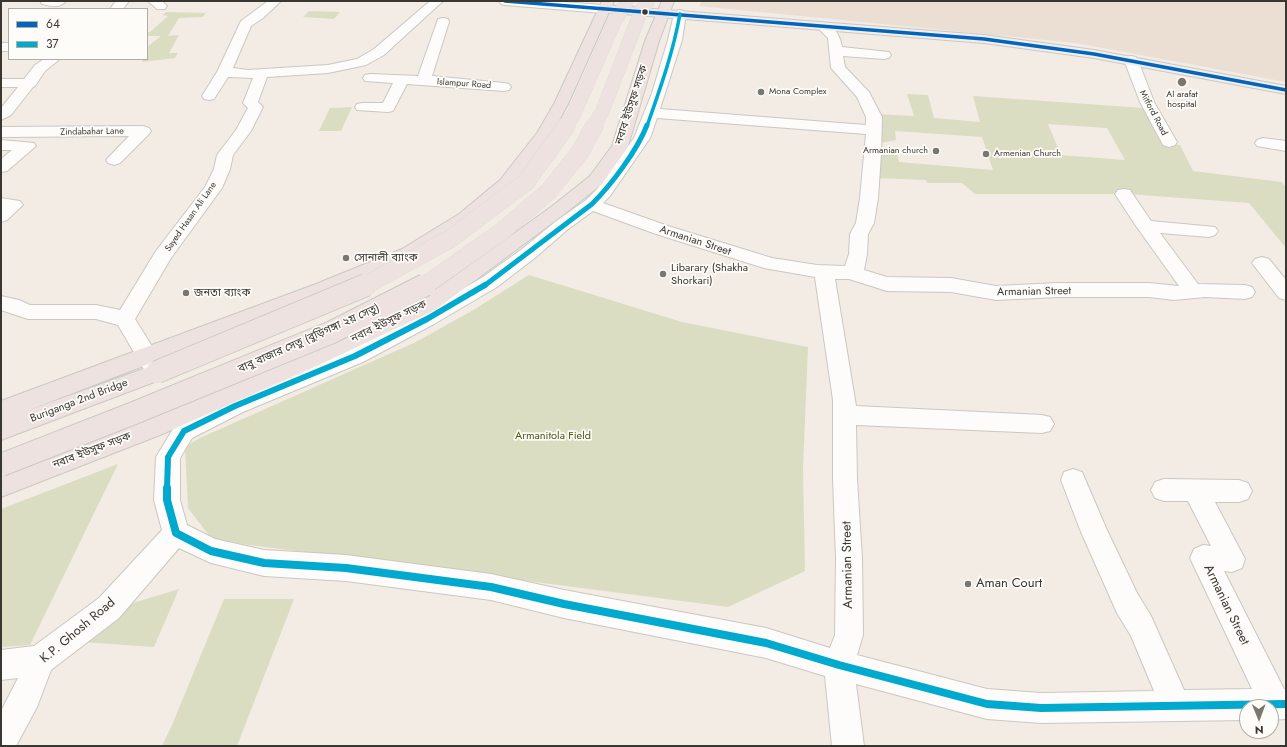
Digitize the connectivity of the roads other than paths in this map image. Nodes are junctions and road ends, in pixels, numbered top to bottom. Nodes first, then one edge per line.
1 (46, 1) edge
2 (60, 1) edge
3 (275, 1) edge
4 (437, 1) edge
5 (505, 1) edge
6 (627, 1) edge
7 (606, 5) edge
8 (664, 7) edge
9 (443, 22) dead end
10 (822, 26) junction
11 (837, 51) junction
12 (884, 55) dead end
13 (52, 60) edge
14 (1131, 60) junction
15 (224, 72) junction
16 (262, 73) junction
17 (370, 78) dead end
18 (402, 80) junction
19 (424, 80) junction
20 (1, 83) edge
21 (30, 83) junction
22 (504, 87) dead end
23 (1286, 90) edge
24 (209, 96) dead end
25 (362, 107) dead end
26 (652, 113) junction
27 (1, 115) edge
28 (873, 130) junction
29 (1, 132) edge
30 (1169, 142) dead end
31 (1262, 143) dead end
32 (1, 145) edge
33 (1286, 146) edge
34 (114, 160) dead end
35 (1, 168) edge
36 (1124, 194) dead end
37 (1, 203) edge
38 (592, 204) junction
39 (1, 216) edge
40 (1146, 226) junction
41 (1209, 231) dead end
42 (1262, 263) dead end
43 (824, 271) junction
44 (853, 274) junction
45 (1193, 291) junction
46 (1246, 292) dead end
47 (1286, 293) edge
48 (1, 304) edge
49 (125, 320) junction
50 (152, 364) junction
51 (1, 411) edge
52 (844, 415) junction
53 (1042, 424) dead end
54 (1, 430) edge
55 (1, 465) edge
56 (1073, 480) dead end
57 (1, 486) edge
58 (1164, 490) dead end
59 (1195, 490) junction
60 (1238, 491) dead end
61 (176, 533) junction
62 (40, 660) junction
63 (1, 664) edge
64 (839, 665) junction
65 (1281, 704) edge
66 (1175, 705) junction
67 (1, 742) edge
68 (848, 746) edge

1 - 2 street
3 - 15 street
4 - 16 street
5 - 7 street
6 - 50 highway, bridge
7 - 8 main road
7 - 50 highway
8 - 10 main road
8 - 26 street
8 - 55 highway, বাবু বাজার সেতু (বুড়িগঙ্গা ২য় সেতু), bridge
8 - 57 highway, নবাব ইউসুফ সড়ক
9 - 19 street, Islampur Road
10 - 11 street
10 - 14 main road
11 - 12 street
11 - 28 street
13 - 21 street
14 - 23 main road
14 - 30 street, Mitford Road
15 - 16 street
15 - 24 street
16 - 49 street, Sayed Hasan Ali Lane
17 - 18 street, Islampur Road
18 - 19 street, Islampur Road
18 - 25 street
19 - 22 street, Islampur Road
20 - 21 street
21 - 27 street
26 - 28 street
26 - 38 street
28 - 44 street
29 - 34 street, Zindabahar Lane
31 - 33 street
32 - 35 street
36 - 40 street
37 - 39 street
38 - 43 street, Armanian Street
38 - 61 street
40 - 41 street
40 - 45 street
42 - 47 street
43 - 44 street, Armanian Street
43 - 52 street, Armanian Street
44 - 45 street, Armanian Street
45 - 46 street, Armanian Street
48 - 49 street
49 - 50 street
50 - 51 highway
50 - 54 highway, Buriganga 2nd Bridge
52 - 53 street
52 - 64 street, Armanian Street
56 - 66 street
58 - 59 street
59 - 60 street
59 - 65 street, Armanian Street
61 - 62 street, K.P. Ghosh Road
61 - 64 street, Armanian Street
62 - 63 street
62 - 67 street, K.P. Ghosh Road
64 - 66 street, Armanian Street
64 - 68 street
65 - 66 street, Armanian Street

